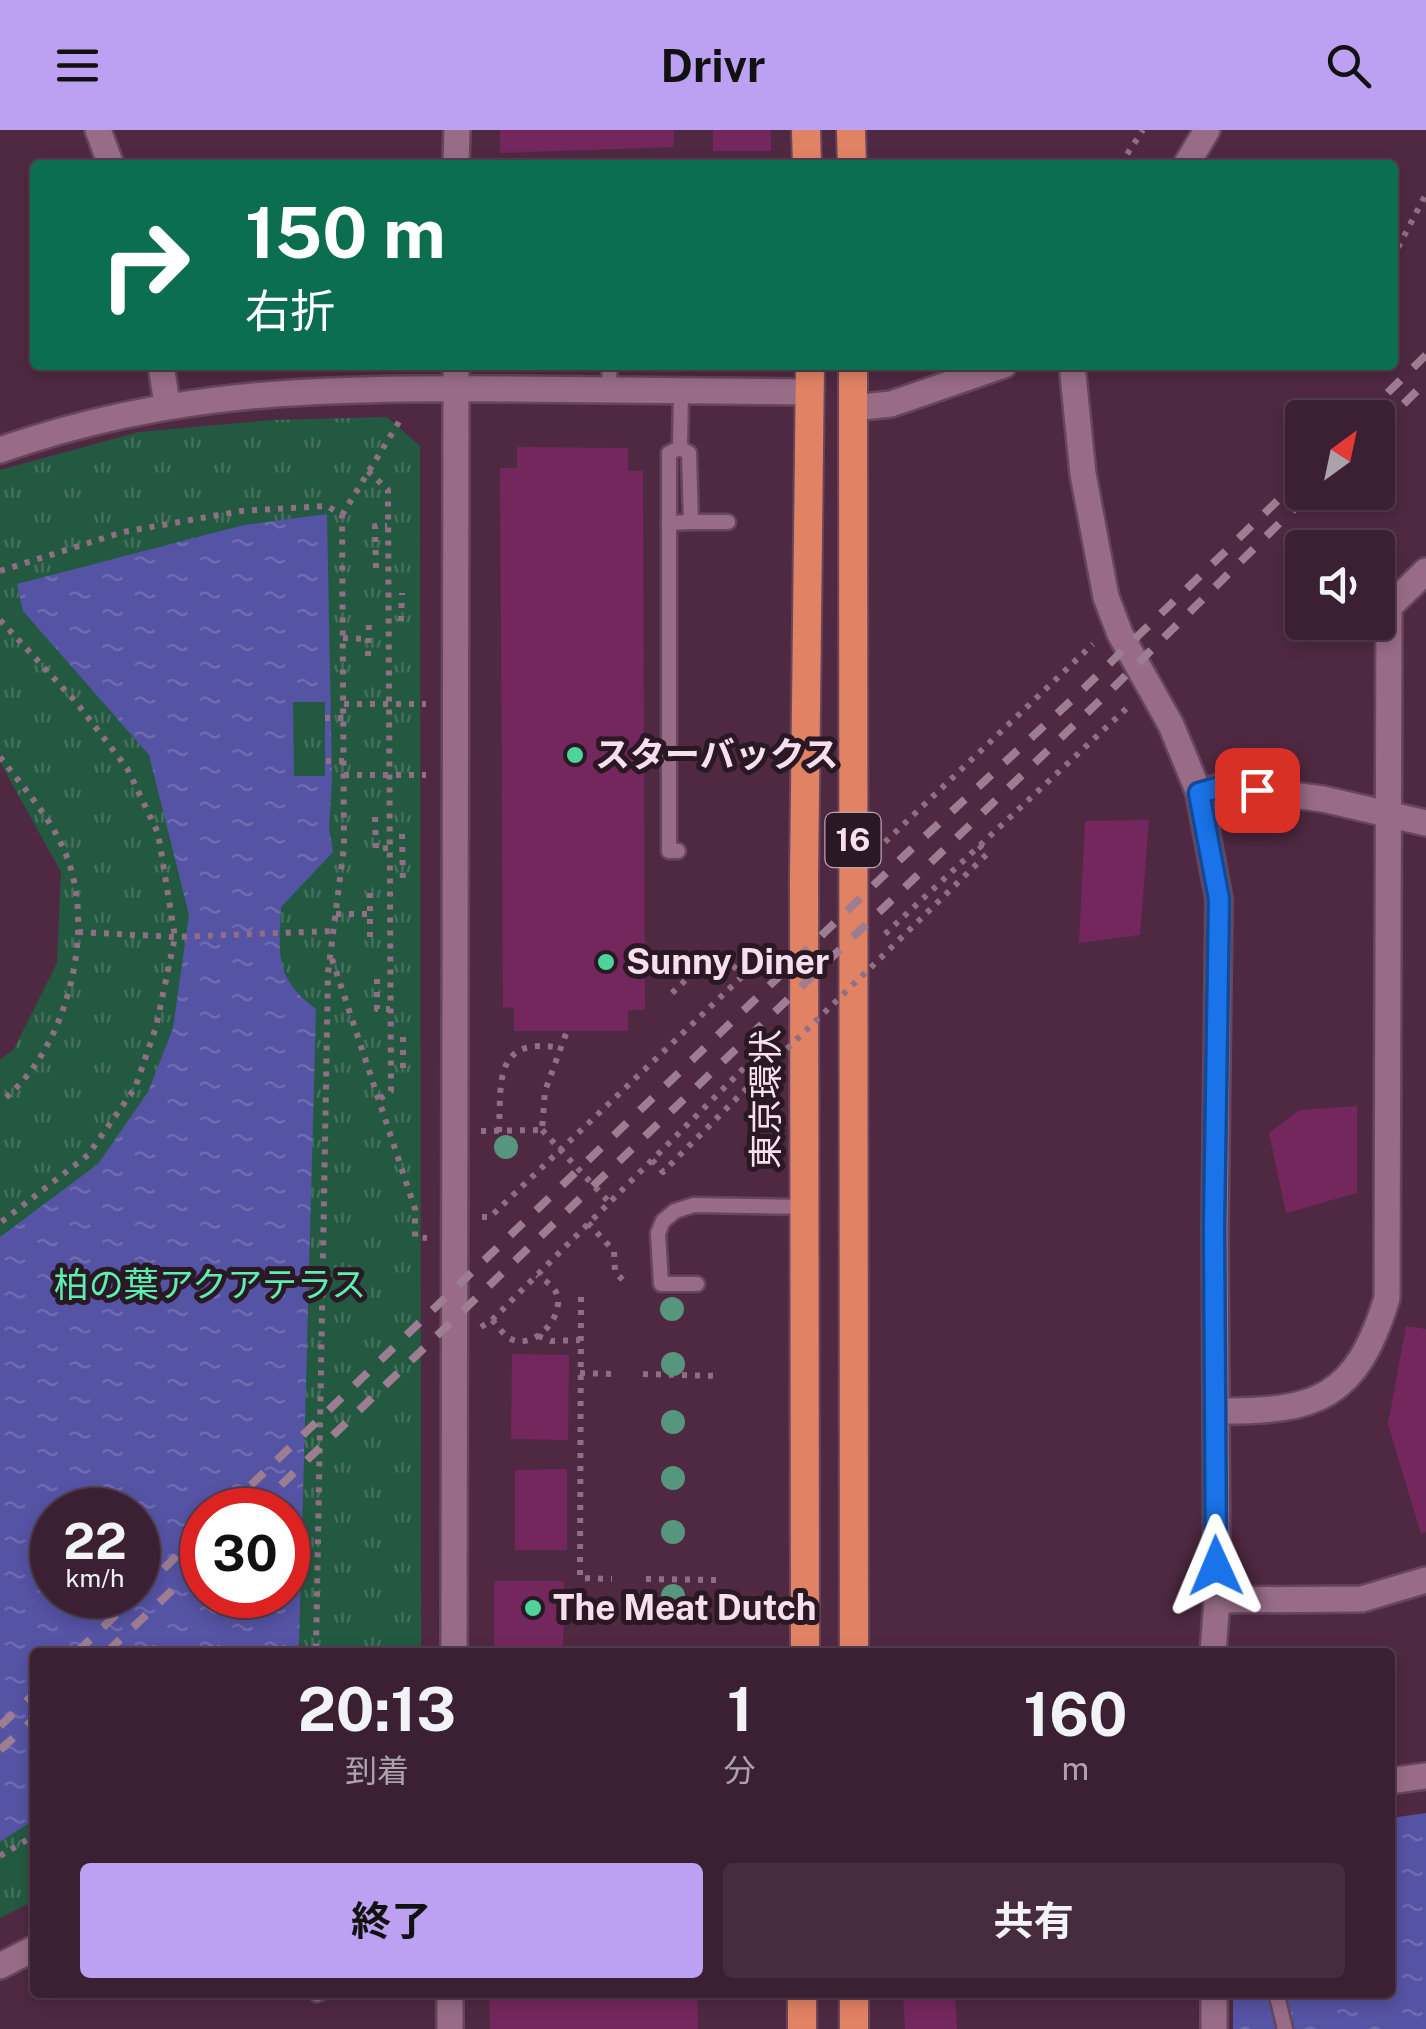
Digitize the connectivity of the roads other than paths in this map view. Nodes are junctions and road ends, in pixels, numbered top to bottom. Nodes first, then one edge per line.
1 (98, 130) edge
2 (457, 130) edge
3 (806, 130) edge
4 (852, 130) edge
5 (1206, 130) edge
6 (109, 160) edge
7 (456, 160) edge
8 (806, 160) edge
9 (852, 160) edge
10 (1189, 160) edge
11 (161, 370) edge
12 (853, 370) edge
13 (990, 370) edge
14 (1073, 370) edge
15 (456, 377) edge
16 (609, 378) edge
17 (810, 379) edge
18 (680, 391) junction
19 (167, 404) junction
20 (853, 408) junction
21 (680, 448) junction
22 (0, 450) edge
23 (691, 522) junction
24 (728, 522) dead end
25 (668, 523) junction
26 (1426, 571) edge
27 (1199, 793) junction
28 (1390, 814) junction
29 (1426, 823) edge
30 (678, 851) dead end
31 (804, 1207) junction
32 (697, 1284) dead end
33 (1216, 1411) junction
34 (1426, 1580) edge
35 (1217, 1600) junction
36 (454, 1648) edge
37 (805, 1648) edge
38 (854, 1648) edge
39 (1213, 1648) edge
40 (1426, 1776) edge
41 (1395, 1779) edge
42 (30, 1951) edge
43 (0, 1966) edge
44 (450, 1998) edge
45 (802, 1998) edge
46 (854, 1998) edge
47 (1214, 1998) edge
48 (1277, 1998) edge
49 (450, 2029) edge
50 (802, 2029) edge
51 (854, 2029) edge
52 (1214, 2029) edge
53 (1285, 2029) edge

1 - 6 street
2 - 7 street
3 - 8 highway
4 - 9 highway
5 - 10 street
11 - 19 street
12 - 20 highway, 16
13 - 20 street
14 - 27 street
15 - 16 street
15 - 19 street
15 - 36 street
16 - 18 street
17 - 18 street
17 - 31 highway, 東京環状 / 16
18 - 21 lane
19 - 22 street
20 - 38 highway, 16
21 - 23 lane
21 - 25 lane
23 - 24 lane
23 - 25 lane
25 - 30 lane
26 - 28 street
27 - 28 street
27 - 33 street
28 - 29 street
28 - 33 street
31 - 32 lane
31 - 37 highway, 東京環状 / 16
33 - 35 street
34 - 35 street
35 - 39 street
40 - 41 street
42 - 43 street
44 - 49 street
45 - 50 highway
46 - 51 highway
47 - 52 street
48 - 53 lane

